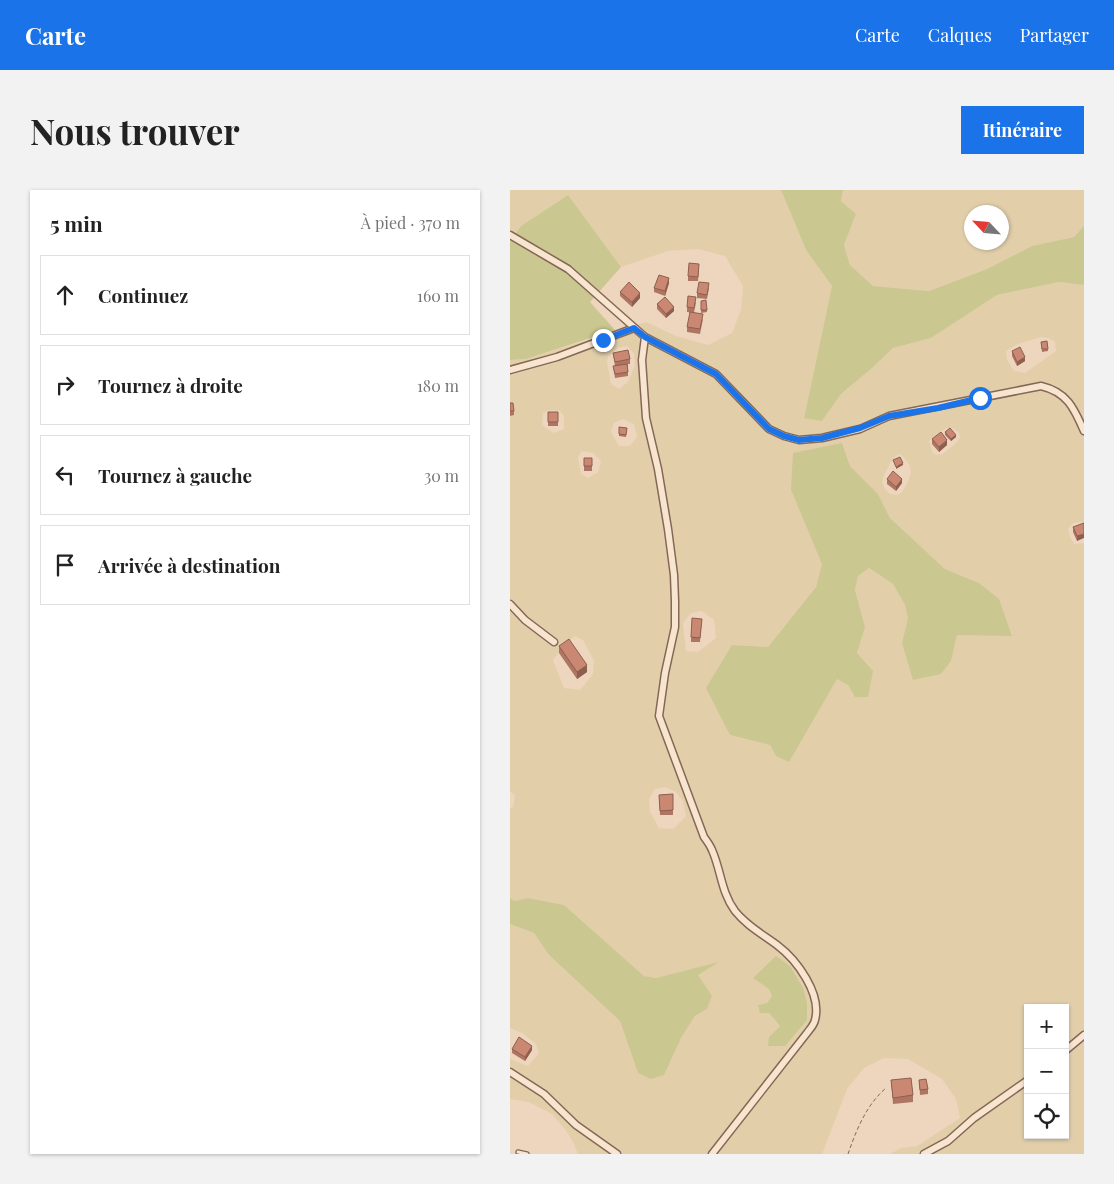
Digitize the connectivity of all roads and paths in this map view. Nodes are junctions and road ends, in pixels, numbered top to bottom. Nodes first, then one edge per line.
1 (510, 235) edge
2 (634, 328) junction
3 (645, 337) junction
4 (510, 370) edge
5 (1084, 431) edge
6 (510, 604) edge
7 (554, 642) dead end
8 (1084, 1035) edge
9 (1067, 1049) edge
10 (510, 1072) edge
11 (1024, 1083) edge
12 (886, 1088) dead end
13 (518, 1152) dead end
14 (528, 1154) edge
15 (617, 1154) edge
16 (712, 1154) edge
17 (848, 1154) edge
18 (924, 1154) edge

1 - 2 street
2 - 3 street
2 - 4 street
3 - 5 street
3 - 16 street
6 - 7 street
8 - 9 street
10 - 15 street
11 - 18 street
12 - 17 path
13 - 14 lane

